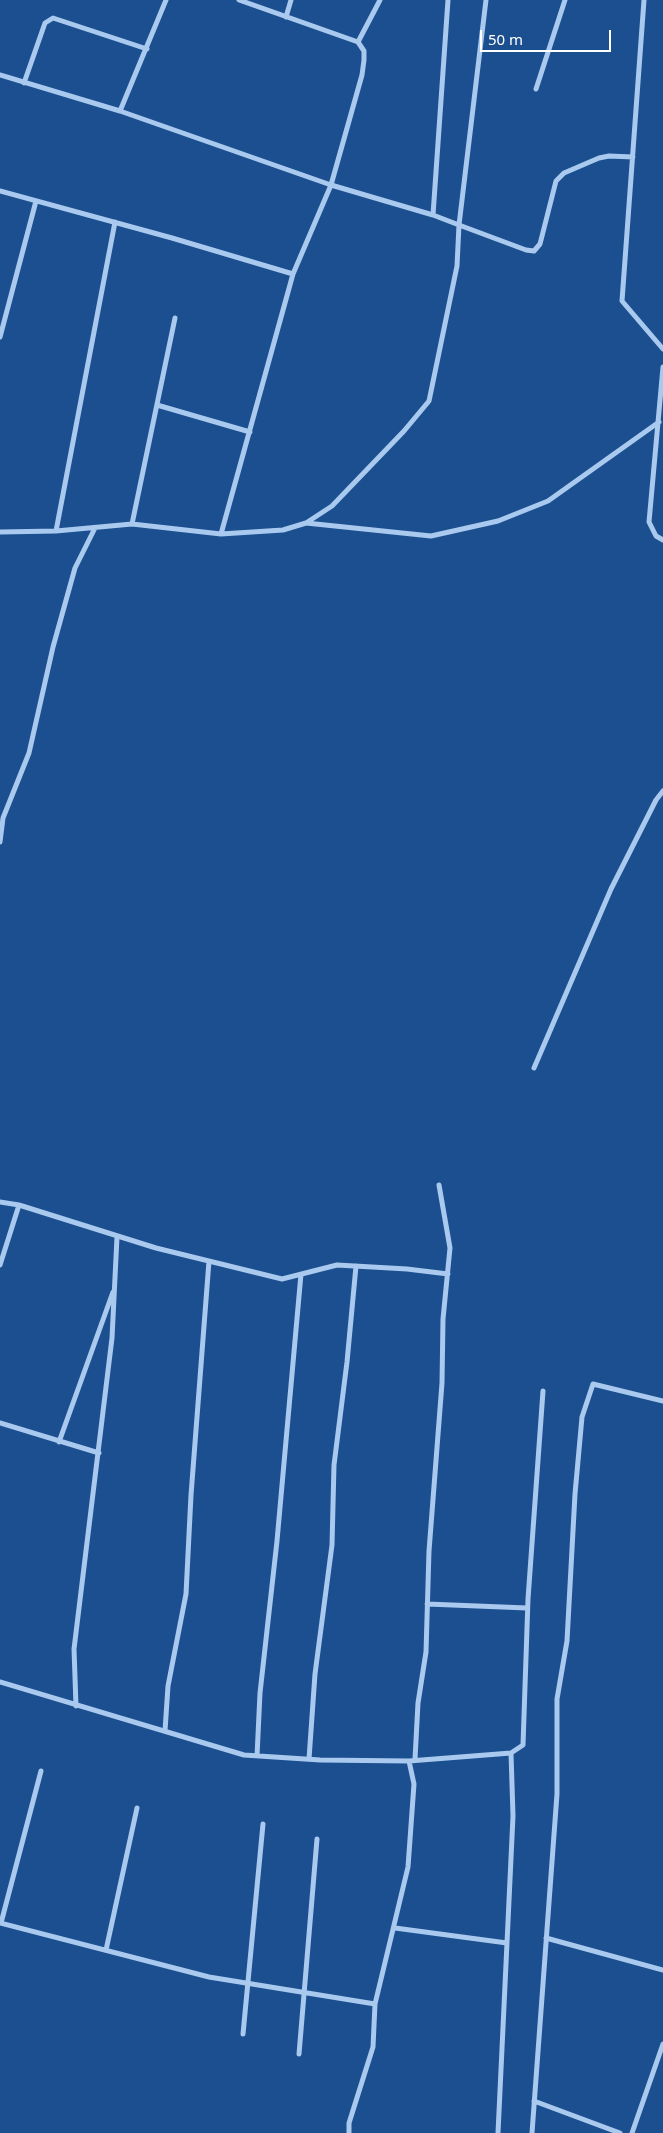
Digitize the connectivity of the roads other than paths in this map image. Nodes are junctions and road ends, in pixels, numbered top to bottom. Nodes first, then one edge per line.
1 (166, 0) edge
2 (239, 0) edge
3 (291, 0) edge
4 (380, 0) edge
5 (448, 0) edge
6 (486, 0) edge
7 (565, 0) edge
8 (644, 0) edge
9 (286, 17) junction
10 (358, 42) junction
11 (147, 49) junction
12 (0, 75) edge
13 (24, 83) junction
14 (536, 89) dead end
15 (120, 111) junction
16 (633, 157) junction
17 (331, 185) junction
18 (0, 191) edge
19 (36, 201) junction
20 (433, 215) junction
21 (115, 222) junction
22 (459, 226) junction
23 (293, 274) junction
24 (175, 318) dead end
25 (0, 337) edge
26 (663, 349) edge
27 (663, 367) edge
28 (157, 405) junction
29 (659, 422) junction
30 (250, 432) junction
31 (660, 452) edge
32 (306, 523) junction
33 (132, 524) junction
34 (95, 528) junction
35 (0, 532) edge
36 (56, 532) junction
37 (221, 534) junction
38 (663, 540) edge
39 (663, 791) edge
40 (0, 842) edge
41 (534, 1068) dead end
42 (438, 1186) dead end
43 (0, 1202) edge
44 (19, 1205) junction
45 (116, 1237) junction
46 (210, 1261) junction
47 (0, 1266) edge
48 (356, 1266) junction
49 (302, 1274) junction
50 (448, 1274) junction
51 (114, 1287) junction
52 (543, 1391) dead end
53 (663, 1401) edge
54 (0, 1423) edge
55 (60, 1442) junction
56 (98, 1453) junction
57 (427, 1604) junction
58 (527, 1608) junction
59 (0, 1682) edge
60 (76, 1706) junction
61 (165, 1731) junction
62 (511, 1753) junction
63 (257, 1756) junction
64 (308, 1759) junction
65 (412, 1760) junction
66 (41, 1771) dead end
67 (137, 1808) dead end
68 (263, 1824) dead end
69 (317, 1839) dead end
70 (0, 1923) edge
71 (395, 1928) junction
72 (546, 1938) junction
73 (507, 1943) junction
74 (106, 1950) junction
75 (663, 1970) edge
76 (247, 1983) junction
77 (303, 1992) junction
78 (375, 2004) junction
79 (243, 2034) dead end
80 (663, 2044) edge
81 (299, 2054) dead end
82 (534, 2100) junction
83 (349, 2133) edge
84 (498, 2133) edge
85 (532, 2133) edge
86 (620, 2133) edge
87 (632, 2133) edge

1 - 11 street
2 - 9 street
3 - 9 street
4 - 10 street
5 - 20 street
6 - 22 street
7 - 14 street
8 - 16 street
9 - 10 street
10 - 17 street
11 - 13 street
11 - 15 street
12 - 13 street
13 - 15 street
15 - 17 street
16 - 22 street
16 - 26 street
17 - 20 street
17 - 23 street
18 - 19 street
19 - 21 street
19 - 25 street
20 - 22 street
21 - 23 street
21 - 36 street
22 - 32 street
23 - 30 street
24 - 28 street
27 - 29 street
28 - 30 street
28 - 33 street
29 - 31 street
29 - 32 street
30 - 37 street
31 - 38 street
32 - 37 street
33 - 34 street
33 - 37 street
34 - 36 street
34 - 40 street
35 - 36 street
39 - 41 street
42 - 50 street
43 - 44 street
44 - 45 street
44 - 47 street
45 - 46 street
45 - 51 street
46 - 49 street
46 - 61 street
48 - 49 street
48 - 50 street
48 - 64 street
49 - 63 street
50 - 57 street
51 - 55 street
51 - 56 street
52 - 58 street
53 - 72 street
54 - 55 street
55 - 56 street
56 - 60 street
57 - 58 street
57 - 65 street
58 - 62 street
59 - 60 street
60 - 61 street
61 - 63 street
62 - 65 street
62 - 73 street
63 - 64 street
64 - 65 street
65 - 71 street
66 - 70 street
67 - 74 street
68 - 76 street
69 - 77 street
70 - 74 street
71 - 73 street
71 - 78 street
72 - 75 street
72 - 82 street
73 - 84 street
74 - 76 street
76 - 77 street
76 - 79 street
77 - 78 street
77 - 81 street
78 - 83 street
80 - 87 street
82 - 85 street
82 - 86 street

